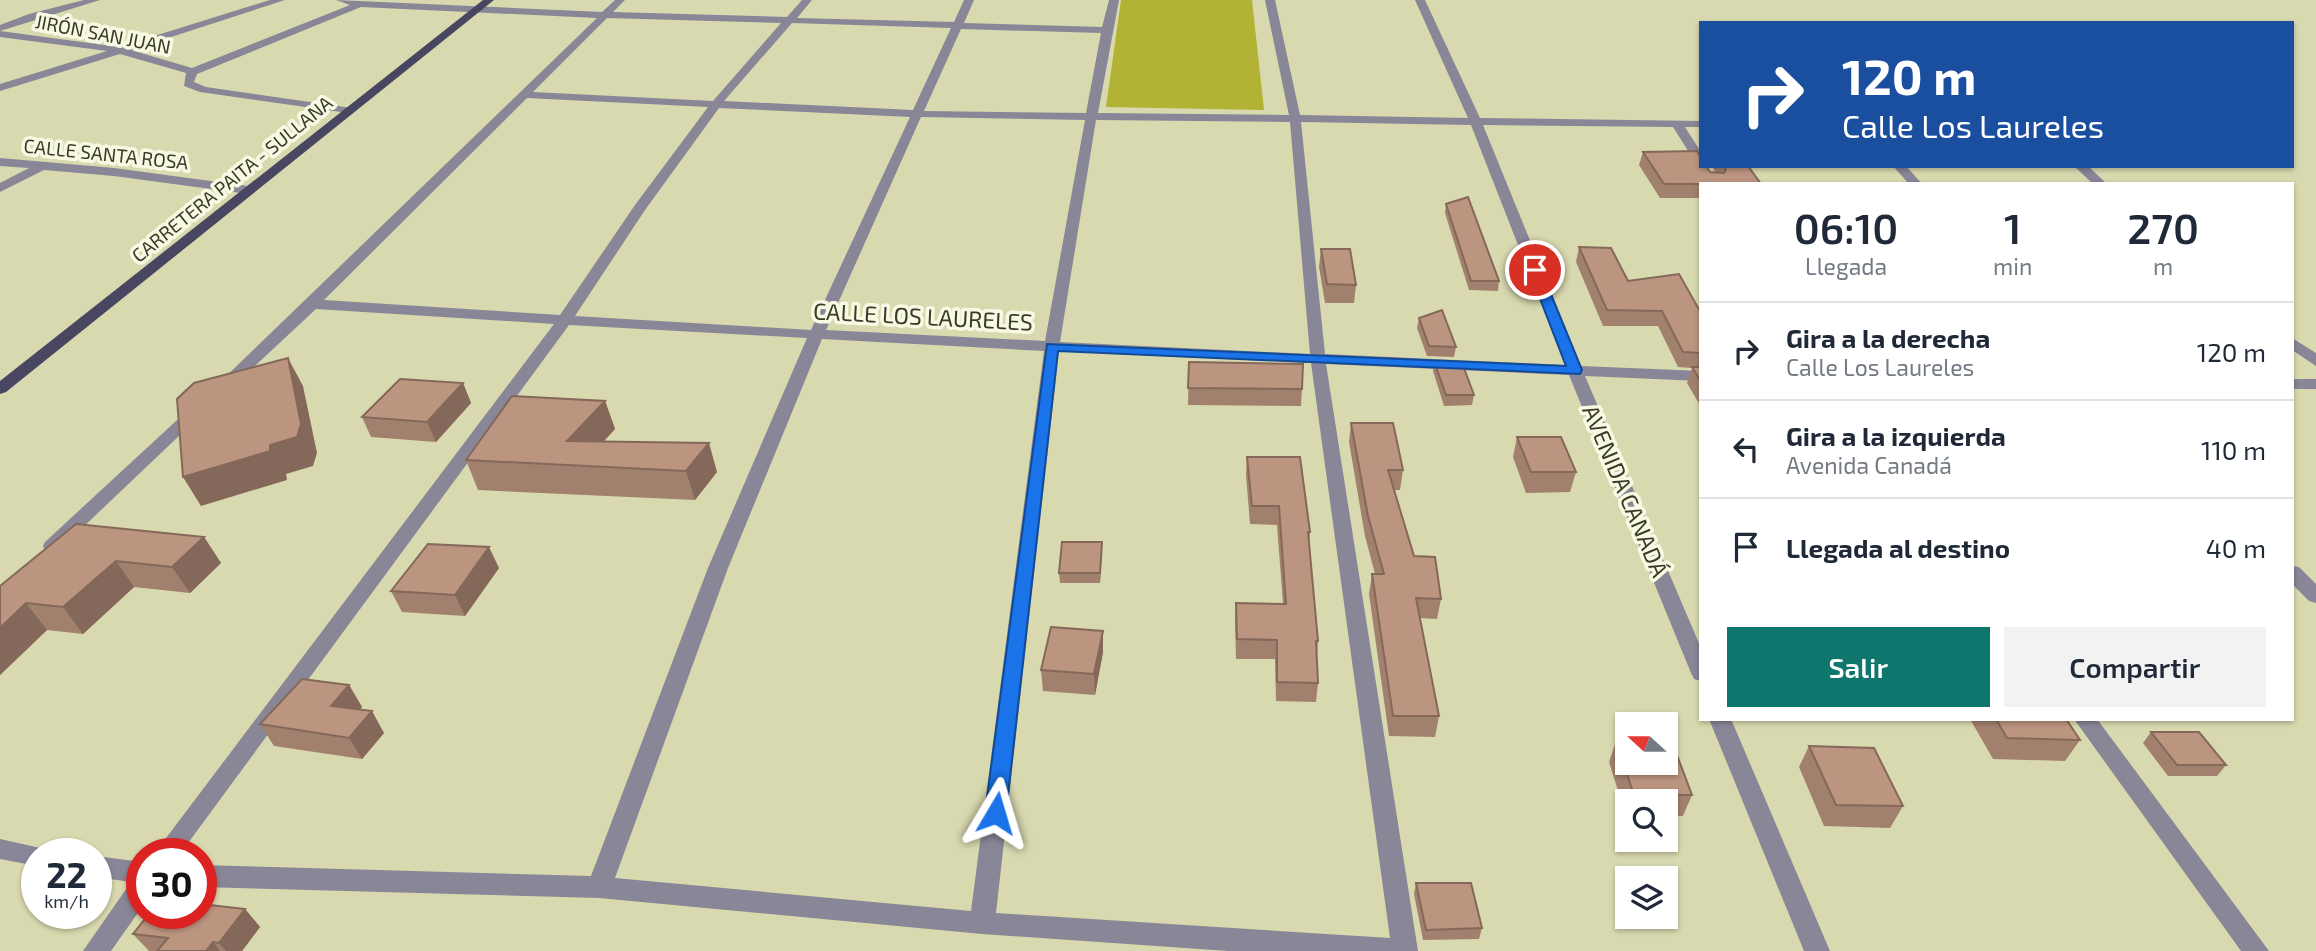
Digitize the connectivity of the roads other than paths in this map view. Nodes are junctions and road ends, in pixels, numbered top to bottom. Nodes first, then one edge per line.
1 (95, 0) edge
2 (280, 0) edge
3 (341, 0) edge
4 (489, 0) edge
5 (620, 0) edge
6 (807, 0) edge
7 (969, 0) edge
8 (1114, 0) edge
9 (1270, 0) edge
10 (1420, 0) edge
11 (363, 2) edge
12 (475, 11) junction
13 (604, 14) junction
14 (789, 20) junction
15 (956, 27) junction
16 (1, 28) edge
17 (1106, 30) junction
18 (119, 52) junction
19 (192, 72) junction
20 (0, 88) edge
21 (523, 95) junction
22 (718, 103) junction
23 (348, 110) junction
24 (916, 114) junction
25 (1092, 116) junction
26 (1295, 118) junction
27 (1475, 120) junction
28 (1677, 124) junction
29 (1699, 124) edge
30 (1699, 160) edge
31 (0, 162) edge
32 (42, 166) junction
33 (1901, 168) edge
34 (2082, 168) edge
35 (1914, 182) edge
36 (2099, 182) edge
37 (0, 188) edge
38 (248, 190) junction
39 (312, 304) junction
40 (564, 321) junction
41 (816, 335) junction
42 (2294, 344) edge
43 (1052, 347) junction
44 (1318, 361) junction
45 (2316, 361) edge
46 (1575, 370) junction
47 (1699, 376) edge
48 (2294, 384) edge
49 (2316, 384) edge
50 (0, 389) edge
51 (40, 556) edge
52 (2294, 574) edge
53 (2316, 596) edge
54 (1699, 668) edge
55 (1721, 721) edge
56 (2086, 721) edge
57 (178, 838) edge
58 (0, 849) edge
59 (21, 853) edge
60 (217, 876) edge
61 (599, 887) junction
62 (126, 909) edge
63 (982, 923) junction
64 (96, 951) edge
65 (1403, 951) edge
66 (1817, 951) edge
67 (2256, 951) edge

1 - 16 street
2 - 18 street
3 - 11 street
4 - 12 main road, CARRETERA PAITA - SULLANA
5 - 13 street
6 - 14 street
7 - 15 street
8 - 17 street
9 - 26 street
10 - 27 street, AVENIDA CANADÁ
11 - 12 street
11 - 19 street
12 - 13 street
12 - 23 main road, CARRETERA PAITA - SULLANA
13 - 14 street
13 - 21 street
14 - 15 street
14 - 22 street
15 - 17 street
15 - 24 street
16 - 18 street, JIRÓN SAN JUAN
17 - 25 street
18 - 19 street, JIRÓN SAN JUAN
18 - 20 street
19 - 23 street, JIRÓN SAN JUAN
21 - 22 street
21 - 39 street
22 - 24 street
22 - 40 street
23 - 38 main road, CARRETERA PAITA - SULLANA
24 - 25 street
24 - 41 street
25 - 26 street
25 - 43 street
26 - 27 street
26 - 44 street
27 - 28 street
27 - 46 street, AVENIDA CANADÁ
28 - 29 street
28 - 30 street
31 - 32 street, CALLE SANTA ROSA
32 - 37 street
32 - 38 street, CALLE SANTA ROSA
33 - 35 street
34 - 36 street
38 - 50 main road, CARRETERA PAITA - SULLANA
39 - 40 street, CALLE LOS LAURELES
39 - 51 street
40 - 41 street, CALLE LOS LAURELES
40 - 57 street
41 - 43 street, CALLE LOS LAURELES
41 - 61 street
42 - 45 street
43 - 44 street, CALLE LOS LAURELES
43 - 63 street
44 - 46 street, CALLE LOS LAURELES
44 - 65 street
46 - 47 street, CALLE LOS LAURELES
46 - 54 street, AVENIDA CANADÁ
48 - 49 street
52 - 53 street
55 - 66 street
56 - 67 street
58 - 59 street
60 - 61 street
61 - 63 street
62 - 64 street
63 - 65 street

